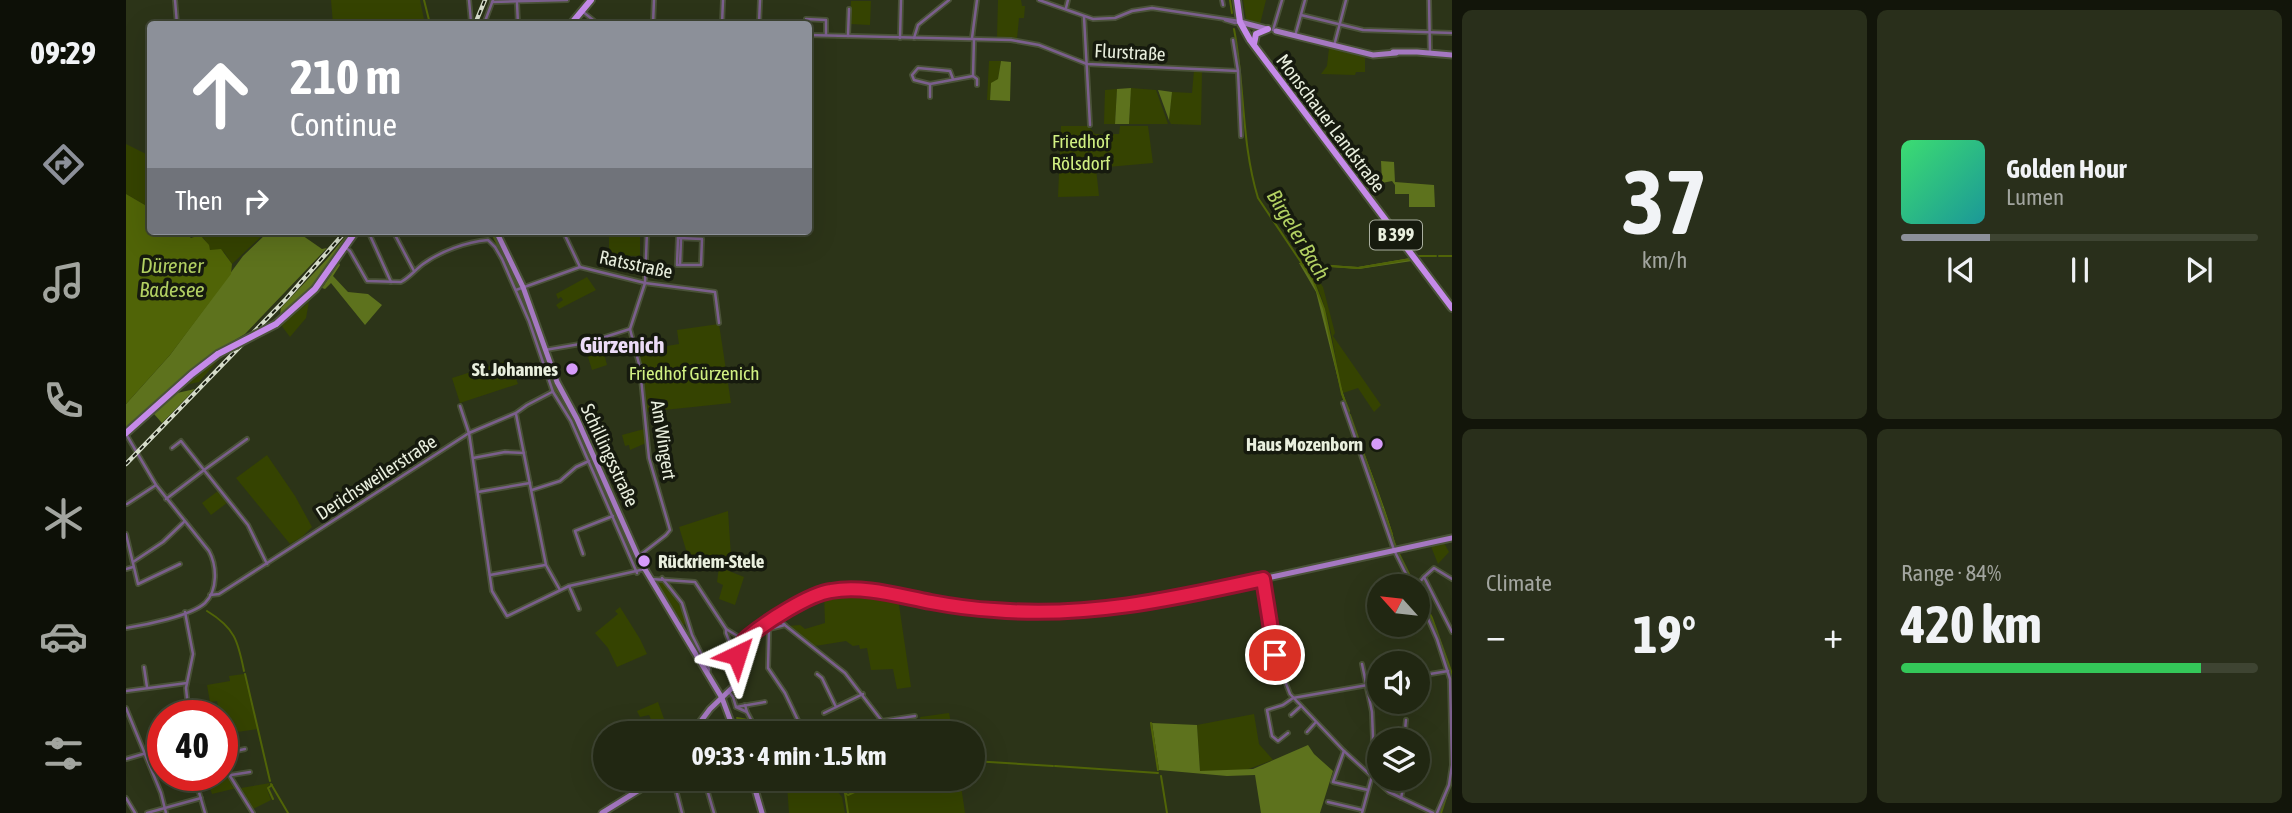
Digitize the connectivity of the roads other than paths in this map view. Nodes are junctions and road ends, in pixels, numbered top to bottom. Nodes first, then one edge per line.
1 (175, 0) edge
2 (469, 0) edge
3 (567, 0) edge
4 (591, 0) edge
5 (654, 0) edge
6 (723, 0) edge
7 (760, 0) edge
8 (901, 0) edge
9 (950, 0) edge
10 (977, 0) edge
11 (1039, 0) edge
12 (1068, 0) edge
13 (1222, 0) edge
14 (1237, 0) edge
15 (1282, 0) edge
16 (1305, 0) edge
17 (1346, 0) edge
18 (1429, 0) edge
19 (492, 1) edge
20 (517, 3) junction
21 (1223, 5) dead end
22 (1066, 8) junction
23 (849, 9) dead end
24 (582, 11) junction
25 (1301, 15) junction
26 (1084, 17) junction
27 (806, 19) dead end
28 (177, 21) edge
29 (471, 21) edge
30 (485, 21) edge
31 (518, 21) edge
32 (574, 21) edge
33 (594, 21) edge
34 (653, 21) edge
35 (722, 21) edge
36 (759, 21) edge
37 (1240, 22) junction
38 (1340, 24) junction
39 (1272, 30) junction
40 (1430, 31) junction
41 (1452, 33) edge
42 (812, 35) edge
43 (826, 35) junction
44 (1292, 35) junction
45 (848, 36) junction
46 (900, 38) junction
47 (914, 38) junction
48 (973, 39) junction
49 (1233, 40) dead end
50 (1254, 46) junction
51 (1334, 46) junction
52 (1430, 53) junction
53 (1452, 55) edge
54 (1087, 64) junction
55 (1238, 71) junction
56 (973, 76) junction
57 (953, 79) junction
58 (930, 85) junction
59 (977, 85) dead end
60 (930, 97) dead end
61 (1090, 125) dead end
62 (1241, 136) dead end
63 (353, 235) edge
64 (370, 235) edge
65 (498, 235) edge
66 (566, 235) edge
67 (648, 235) edge
68 (679, 235) edge
69 (395, 236) edge
70 (679, 238) junction
71 (345, 247) junction
72 (580, 267) junction
73 (414, 271) junction
74 (391, 283) junction
75 (646, 283) junction
76 (523, 287) junction
77 (516, 290) junction
78 (1452, 308) edge
79 (719, 323) dead end
80 (630, 329) junction
81 (545, 350) junction
82 (553, 392) junction
83 (1343, 403) dead end
84 (460, 406) dead end
85 (516, 414) junction
86 (126, 433) edge
87 (469, 433) junction
88 (247, 439) dead end
89 (172, 447) dead end
90 (524, 453) junction
91 (473, 458) junction
92 (589, 461) junction
93 (204, 470) junction
94 (530, 483) junction
95 (156, 485) junction
96 (532, 490) junction
97 (478, 492) junction
98 (166, 499) junction
99 (127, 505) edge
100 (613, 516) junction
101 (185, 521) junction
102 (126, 534) edge
103 (1452, 538) edge
104 (1394, 550) junction
105 (583, 554) dead end
106 (639, 557) junction
107 (133, 564) junction
108 (180, 564) dead end
109 (267, 564) junction
110 (546, 565) junction
111 (126, 569) edge
112 (645, 569) junction
113 (637, 573) junction
114 (1406, 574) edge
115 (1427, 574) edge
116 (490, 575) junction
117 (662, 578) junction
118 (650, 579) junction
119 (1263, 579) junction
120 (1452, 579) edge
121 (569, 586) junction
122 (1430, 589) edge
123 (560, 590) junction
124 (211, 593) junction
125 (579, 609) dead end
126 (186, 612) junction
127 (777, 618) junction
128 (1430, 621) edge
129 (785, 625) junction
130 (689, 626) junction
131 (126, 628) edge
132 (681, 629) junction
133 (726, 629) junction
134 (1452, 632) edge
135 (744, 640) junction
136 (731, 646) dead end
137 (1362, 664) dead end
138 (144, 667) dead end
139 (1448, 671) junction
140 (708, 674) junction
141 (817, 674) dead end
142 (1430, 674) edge
143 (1451, 678) edge
144 (187, 683) junction
145 (1366, 685) junction
146 (147, 687) junction
147 (126, 691) edge
148 (729, 692) junction
149 (863, 694) junction
150 (722, 698) junction
151 (1293, 698) junction
152 (188, 700) edge
153 (765, 702) dead end
154 (745, 705) junction
155 (1301, 706) junction
156 (126, 708) edge
157 (736, 708) junction
158 (836, 708) junction
159 (747, 712) junction
160 (824, 713) dead end
161 (1291, 715) dead end
162 (915, 716) dead end
163 (1406, 720) dead end
164 (702, 721) edge
165 (731, 721) edge
166 (752, 721) edge
167 (798, 721) edge
168 (882, 721) joint
169 (1316, 722) junction
170 (1373, 728) edge
171 (1405, 728) edge
172 (1307, 732) dead end
173 (1288, 733) dead end
174 (245, 749) dead end
175 (238, 751) edge
176 (1344, 751) junction
177 (144, 754) junction
178 (126, 759) edge
179 (250, 772) dead end
180 (1367, 772) edge
181 (238, 774) edge
182 (238, 787) edge
183 (1367, 790) edge
184 (199, 791) edge
185 (639, 791) edge
186 (674, 791) edge
187 (708, 791) edge
188 (756, 791) edge
189 (1368, 791) edge
190 (1388, 791) edge
191 (1402, 791) edge
192 (126, 798) edge
193 (201, 798) junction
194 (1401, 798) junction
195 (1328, 802) dead end
196 (165, 811) edge
197 (1362, 811) edge
198 (135, 813) edge
199 (147, 813) edge
200 (205, 813) edge
201 (253, 813) edge
202 (602, 813) edge
203 (681, 813) edge
204 (714, 813) edge
205 (762, 813) edge
206 (1435, 813) edge

1 - 28 street
2 - 29 street
3 - 20 street
4 - 24 main road
5 - 34 street
6 - 35 street
7 - 36 street
8 - 46 street
9 - 47 street
10 - 48 street
11 - 22 street
12 - 22 street
13 - 21 street
14 - 37 main road, B 399
15 - 39 street
16 - 25 street
17 - 38 street
18 - 40 street
19 - 20 street
19 - 30 street
20 - 31 street
22 - 26 street
23 - 45 street
24 - 32 main road
24 - 33 street
25 - 38 street
25 - 44 street
26 - 37 street
26 - 54 street
27 - 43 street
37 - 39 street
37 - 50 main road, Monschauer Landstraße / B 399
38 - 40 street
38 - 51 street
39 - 44 street
39 - 50 main road
40 - 41 street
40 - 52 street
42 - 43 street, Flurstraße
43 - 45 street, Flurstraße
44 - 51 street
45 - 46 street, Flurstraße
46 - 47 street, Flurstraße
47 - 48 street, Flurstraße
48 - 54 street, Flurstraße
48 - 56 street
49 - 55 street
50 - 78 main road, Monschauer Landstraße / B 399
51 - 52 street
52 - 53 street
54 - 55 street, Flurstraße
54 - 61 street
55 - 62 street
56 - 57 street
56 - 59 street
57 - 58 street
57 - 58 street
58 - 60 street
63 - 71 main road
64 - 74 street
65 - 76 street, Schillingsstraße
66 - 72 street
67 - 75 street
68 - 70 street
69 - 73 street
70 - 70 street
71 - 74 street
71 - 86 main road, bridge
72 - 75 street, Ratsstraße
72 - 76 street, Ratsstraße
73 - 74 street
73 - 77 street, Schillingsstraße
75 - 79 street, Ratsstraße
75 - 80 street
76 - 77 street
76 - 81 street, Schillingsstraße
77 - 82 street, Schillingsstraße
80 - 81 street
80 - 106 street, Am Wingert
81 - 106 street, Schillingsstraße
82 - 85 street, Derichsweilerstraße
82 - 92 street, Schillingsstraße
83 - 104 street
84 - 87 street
85 - 87 street, Derichsweilerstraße
85 - 90 street
86 - 95 street
87 - 91 street
87 - 109 street, Derichsweilerstraße
88 - 93 street
89 - 93 street
90 - 91 street
90 - 94 street
91 - 97 street
92 - 96 street
92 - 100 street, Schillingsstraße
93 - 98 street
93 - 109 street
94 - 96 street
94 - 97 street
95 - 98 street
95 - 99 street
96 - 110 street
97 - 116 street
98 - 101 street
100 - 105 street
100 - 113 street, Schillingsstraße
101 - 107 street
101 - 124 street
102 - 107 street
103 - 104 street
104 - 114 street
104 - 119 street
106 - 112 street, Schillingsstraße
107 - 108 street
107 - 111 street
109 - 124 street, Derichsweilerstraße
110 - 116 street
110 - 123 street
112 - 113 street
112 - 118 street, Schillingsstraße
113 - 121 street
115 - 120 street
116 - 123 street
117 - 118 street
117 - 130 street, Schillingsstraße
117 - 133 street
118 - 132 street, Schillingsstraße
119 - 127 street
119 - 151 street
121 - 123 street
121 - 125 street
122 - 134 street
124 - 126 street
126 - 131 street
126 - 144 street
127 - 129 street
127 - 135 street
128 - 139 street
129 - 149 street
129 - 167 street
130 - 132 street
130 - 140 street, Schillingsstraße
132 - 140 street, Schillingsstraße
133 - 135 street
133 - 136 street
135 - 148 street
137 - 145 street
138 - 146 street
139 - 142 street
139 - 143 street
140 - 150 street, Schillingsstraße
141 - 158 street
143 - 206 street
144 - 146 street
144 - 152 street
145 - 151 street
145 - 170 street
146 - 147 street
148 - 150 street
148 - 157 street
149 - 158 street
149 - 168 street
150 - 164 street
150 - 165 street, Schillingsstraße
151 - 155 street
151 - 173 street
153 - 154 street
154 - 157 street
154 - 159 street
155 - 161 street
155 - 169 street
156 - 177 street
157 - 159 street
158 - 160 street
159 - 166 street
162 - 168 street
163 - 171 street
169 - 172 street
169 - 176 street
174 - 175 street
176 - 180 street
176 - 183 street
177 - 178 street
177 - 196 street
179 - 181 street
182 - 201 street
184 - 193 street
185 - 202 street
186 - 203 street
187 - 204 street
188 - 205 street
189 - 197 street
190 - 194 street
191 - 194 street
192 - 198 street
193 - 196 street
193 - 200 street
194 - 206 street
195 - 197 street
196 - 199 street

